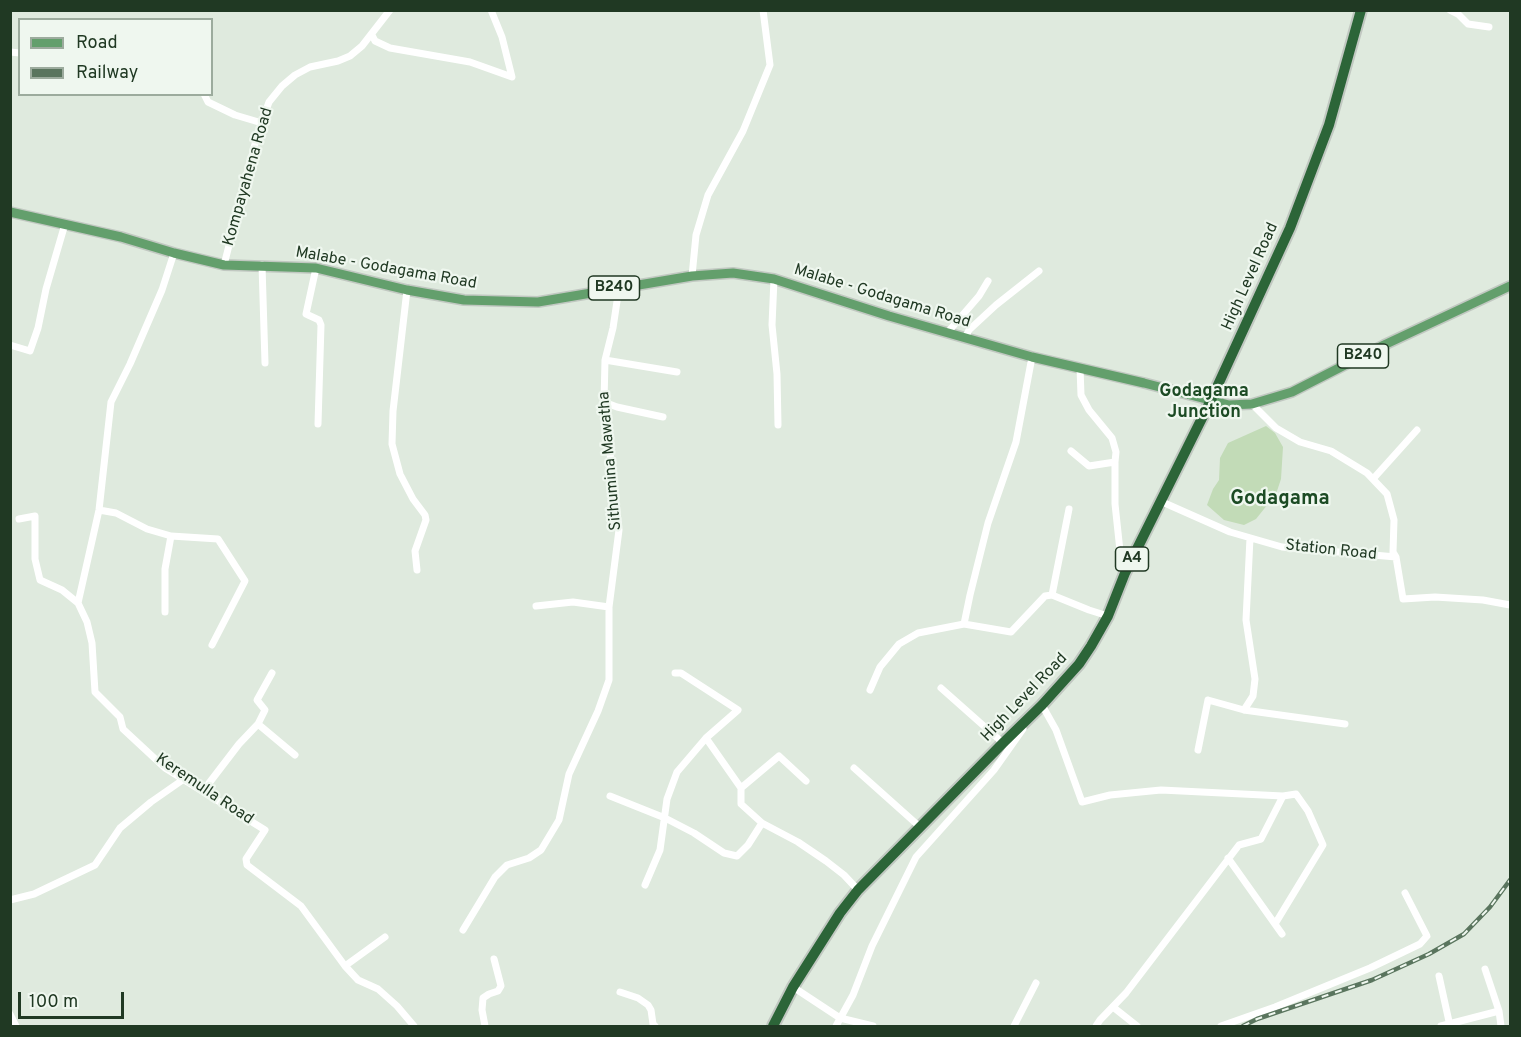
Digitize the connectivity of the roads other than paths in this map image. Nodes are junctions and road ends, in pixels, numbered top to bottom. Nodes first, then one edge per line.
1 (390, 10) edge
2 (491, 10) edge
3 (763, 10) edge
4 (1361, 10) edge
5 (1450, 10) edge
6 (1489, 27) dead end
7 (372, 35) junction
8 (205, 96) edge
9 (262, 123) junction
10 (10, 212) edge
11 (66, 224) junction
12 (174, 253) junction
13 (224, 265) junction
14 (262, 265) junction
15 (316, 268) junction
16 (1039, 271) dead end
17 (692, 276) junction
18 (774, 279) junction
19 (988, 281) dead end
20 (1510, 286) edge
21 (619, 288) junction
22 (406, 290) junction
23 (948, 332) junction
24 (965, 338) junction
25 (10, 345) edge
26 (1032, 357) junction
27 (605, 360) junction
28 (265, 363) dead end
29 (1080, 368) junction
30 (677, 372) dead end
31 (1211, 400) junction
32 (604, 402) junction
33 (1252, 404) junction
34 (663, 417) dead end
35 (318, 424) dead end
36 (778, 425) dead end
37 (1417, 430) dead end
38 (1071, 451) dead end
39 (1115, 462) junction
40 (1373, 479) junction
41 (1160, 501) junction
42 (1069, 509) dead end
43 (99, 510) junction
44 (19, 519) dead end
45 (171, 536) junction
46 (1250, 538) junction
47 (1396, 557) junction
48 (417, 570) dead end
49 (1125, 573) junction
50 (1052, 595) junction
51 (78, 603) junction
52 (1510, 605) edge
53 (536, 606) dead end
54 (609, 607) junction
55 (165, 612) dead end
56 (1108, 616) junction
57 (964, 624) junction
58 (212, 645) dead end
59 (272, 673) dead end
60 (675, 673) dead end
61 (941, 688) dead end
62 (870, 690) dead end
63 (1038, 709) junction
64 (1244, 710) junction
65 (258, 724) junction
66 (1346, 724) dead end
67 (706, 738) junction
68 (1003, 743) junction
69 (1198, 750) dead end
70 (295, 755) dead end
71 (854, 768) dead end
72 (184, 779) junction
73 (806, 781) dead end
74 (741, 788) junction
75 (202, 791) junction
76 (610, 796) dead end
77 (1282, 796) junction
78 (665, 818) junction
79 (762, 823) junction
80 (920, 827) junction
81 (1228, 858) junction
82 (645, 885) dead end
83 (858, 890) junction
84 (1405, 893) dead end
85 (10, 900) edge
86 (1275, 924) junction
87 (463, 930) dead end
88 (1282, 934) dead end
89 (385, 937) dead end
90 (494, 959) dead end
91 (345, 966) junction
92 (1485, 969) dead end
93 (1439, 976) dead end
94 (1036, 983) dead end
95 (793, 987) junction
96 (620, 992) dead end
97 (1113, 1007) junction
98 (1499, 1011) junction
99 (10, 1014) edge
100 (840, 1018) junction
101 (16, 1026) edge
102 (414, 1026) edge
103 (485, 1026) edge
104 (655, 1026) edge
105 (773, 1026) edge
106 (836, 1026) edge
107 (873, 1026) edge
108 (1014, 1026) edge
109 (1096, 1026) edge
110 (1137, 1026) edge
111 (1221, 1026) edge
112 (1447, 1026) edge
113 (1501, 1026) edge

1 - 7 street, Kompayahena Road
2 - 7 street
3 - 17 street
4 - 31 highway, High Level Road / A4
5 - 6 street
7 - 9 street, Kompayahena Road
8 - 9 street
9 - 13 street, Kompayahena Road
10 - 11 main road, Malabe - Godagama Road / B240
11 - 12 main road, Malabe - Godagama Road / B240
11 - 25 street
12 - 13 main road, Malabe - Godagama Road / B240
12 - 43 street
13 - 14 main road, Malabe - Godagama Road / B240
14 - 15 main road, Malabe - Godagama Road / B240
14 - 28 street
15 - 22 main road, Malabe - Godagama Road / B240
15 - 35 street
16 - 24 street
17 - 18 main road, Malabe - Godagama Road / B240
17 - 21 main road, Malabe - Godagama Road / B240
18 - 23 main road, Malabe - Godagama Road / B240
18 - 36 street
19 - 23 street
20 - 33 main road, B240
21 - 22 main road, Malabe - Godagama Road / B240
21 - 27 street, Sithumina Mawatha
22 - 48 street
23 - 24 main road, Malabe - Godagama Road / B240
24 - 26 main road, Malabe - Godagama Road / B240
26 - 29 main road, Malabe - Godagama Road / B240
26 - 57 street
27 - 30 street
27 - 32 street, Sithumina Mawatha
29 - 31 main road, Malabe - Godagama Road / B240
29 - 39 street
31 - 33 main road, B240
31 - 41 highway, High Level Road / A4
32 - 34 street
32 - 54 street, Sithumina Mawatha
33 - 40 street
37 - 40 street
38 - 39 street
39 - 49 street
40 - 47 street
41 - 46 street, Station Road
41 - 49 highway, High Level Road / A4
42 - 50 street
43 - 45 street
43 - 51 street
44 - 51 street, Keremulla Road
45 - 55 street
45 - 58 street
46 - 47 street, Station Road
46 - 64 street
47 - 52 street, Station Road
49 - 56 highway, High Level Road / A4
50 - 56 street
50 - 57 street
51 - 72 street, Keremulla Road
53 - 54 street
54 - 87 street, Sithumina Mawatha
56 - 63 highway, High Level Road / A4
57 - 62 street
59 - 65 street
60 - 67 street
61 - 68 street
63 - 68 highway, High Level Road / A4
63 - 77 street
63 - 100 street
64 - 66 street
64 - 69 street
65 - 70 street
65 - 75 street
67 - 74 street
67 - 78 street
68 - 80 highway, High Level Road / A4
71 - 80 street
72 - 75 street, Keremulla Road
72 - 85 street
73 - 74 street
74 - 79 street
75 - 91 street, Keremulla Road
76 - 78 street
77 - 81 street
77 - 86 street
78 - 79 street
78 - 82 street
79 - 83 street
80 - 83 highway, High Level Road / A4
81 - 86 street
81 - 97 street
83 - 95 highway, High Level Road / A4
84 - 111 street
86 - 88 street
89 - 91 street
90 - 103 street
91 - 102 street, Keremulla Road
92 - 98 street
93 - 112 street
94 - 108 street
95 - 100 street
95 - 105 highway, High Level Road / A4
96 - 104 street
97 - 109 street
97 - 110 street
98 - 112 street
98 - 113 street
99 - 101 street
100 - 106 street
100 - 107 street

